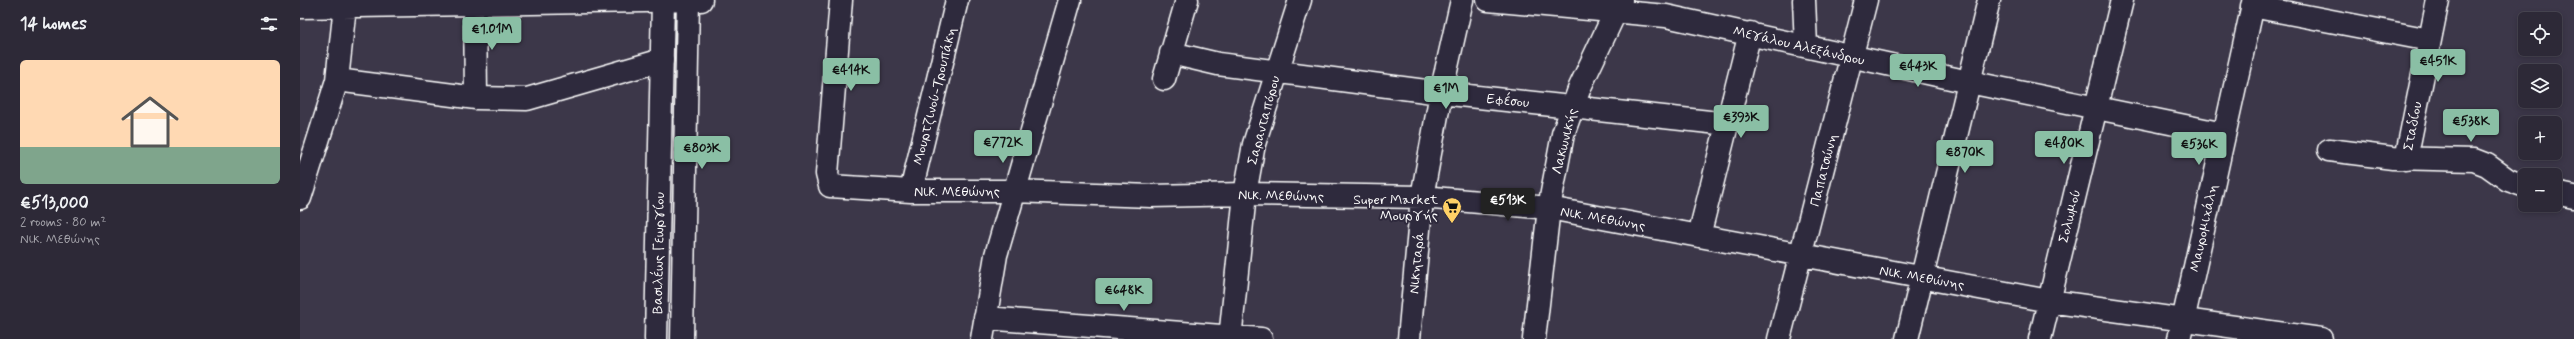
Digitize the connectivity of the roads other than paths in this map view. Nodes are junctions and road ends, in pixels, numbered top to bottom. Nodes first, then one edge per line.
1 (688, 0) edge
2 (701, 0) edge
3 (842, 0) edge
4 (957, 0) edge
5 (1070, 0) edge
6 (1187, 0) edge
7 (1300, 0) edge
8 (1462, 0) edge
9 (1488, 0) edge
10 (1804, 0) edge
11 (1866, 0) edge
12 (1989, 0) edge
13 (2122, 0) edge
14 (2438, 0) edge
15 (663, 1) edge
16 (475, 2) edge
17 (2253, 3) edge
18 (1619, 5) edge
19 (345, 6) junction
20 (300, 7) edge
21 (1750, 33) junction
22 (2430, 40) junction
23 (1806, 46) junction
24 (1171, 53) junction
25 (1852, 57) junction
26 (662, 60) junction
27 (1276, 71) junction
28 (1164, 79) dead end
29 (337, 80) junction
30 (1969, 82) junction
31 (1441, 93) junction
32 (476, 98) junction
33 (1572, 107) junction
34 (2095, 108) junction
35 (1728, 124) junction
36 (2224, 134) junction
37 (2329, 150) dead end
38 (2406, 159) junction
39 (2518, 184) edge
40 (911, 191) junction
41 (1013, 191) junction
42 (1245, 194) junction
43 (2562, 194) edge
44 (1422, 197) junction
45 (2574, 197) edge
46 (300, 198) edge
47 (1549, 208) junction
48 (1699, 236) junction
49 (1801, 255) junction
50 (1923, 277) junction
51 (2049, 301) junction
52 (984, 329) edge
53 (2181, 330) edge
54 (1230, 338) edge
55 (656, 339) edge
56 (682, 339) edge
57 (1261, 339) edge
58 (1410, 339) edge
59 (1534, 339) edge
60 (1779, 339) edge
61 (1907, 339) edge
62 (2040, 339) edge
63 (2321, 339) edge

1 - 2 street
1 - 15 street
1 - 56 street, Βασιλέως Γεωργίου
3 - 40 street, Νικ. Μεθώνης
4 - 40 street, Μουρτζινού-Τρουπάκη
5 - 41 street
6 - 24 street
7 - 27 street, Σαρανταπόρου
8 - 31 street, Νικηταρά
9 - 18 street, Μεγάλου Αλεξάνδρου
10 - 23 street
11 - 25 street, Παπατσώνη
12 - 30 street
13 - 34 street, Σολωμού
14 - 22 street, Σταδίου
15 - 16 street
15 - 26 street, Βασιλέως Γεωργίου
16 - 19 street
16 - 32 street
17 - 22 street
17 - 36 street, Μαυρομιχάλη
18 - 21 street, Μεγάλου Αλεξάνδρου
18 - 33 street, Λακωνικής
19 - 20 street
19 - 29 street
21 - 23 street, Μεγάλου Αλεξάνδρου
21 - 35 street
22 - 38 street, Σταδίου
23 - 25 street, Μεγάλου Αλεξάνδρου
24 - 27 street, Εφέσου
24 - 28 street
25 - 30 street, Μεγάλου Αλεξάνδρου
25 - 49 street, Παπατσώνη
26 - 32 street
26 - 55 street, Βασιλέως Γεωργίου
27 - 31 street, Εφέσου
27 - 42 street, Σαρανταπόρου
29 - 32 street
29 - 46 street
30 - 34 street, Μεγάλου Αλεξάνδρου
30 - 50 street
31 - 33 street, Εφέσου
31 - 44 street, Νικηταρά
33 - 35 street, Εφέσου
33 - 47 street, Λακωνικής
34 - 36 street, Μεγάλου Αλεξάνδρου
34 - 51 street, Σολωμού
35 - 48 street
36 - 53 street, Μαυρομιχάλη
37 - 38 street
38 - 39 street
40 - 41 street, Νικ. Μεθώνης
41 - 42 street, Νικ. Μεθώνης
41 - 52 street
42 - 44 street, Νικ. Μεθώνης
42 - 54 street, Σαρανταπόρου
43 - 45 street
44 - 47 street, Νικ. Μεθώνης
44 - 58 street, Νικηταρά
47 - 48 street, Νικ. Μεθώνης
47 - 59 street, Λακωνικής
48 - 49 street, Νικ. Μεθώνης
49 - 50 street, Νικ. Μεθώνης
49 - 60 street, Παπατσώνη
50 - 51 street, Νικ. Μεθώνης
50 - 61 street
51 - 53 street, Νικ. Μεθώνης
51 - 62 street, Σολωμού
52 - 54 street
53 - 63 street, Νικ. Μεθώνης
54 - 57 street

